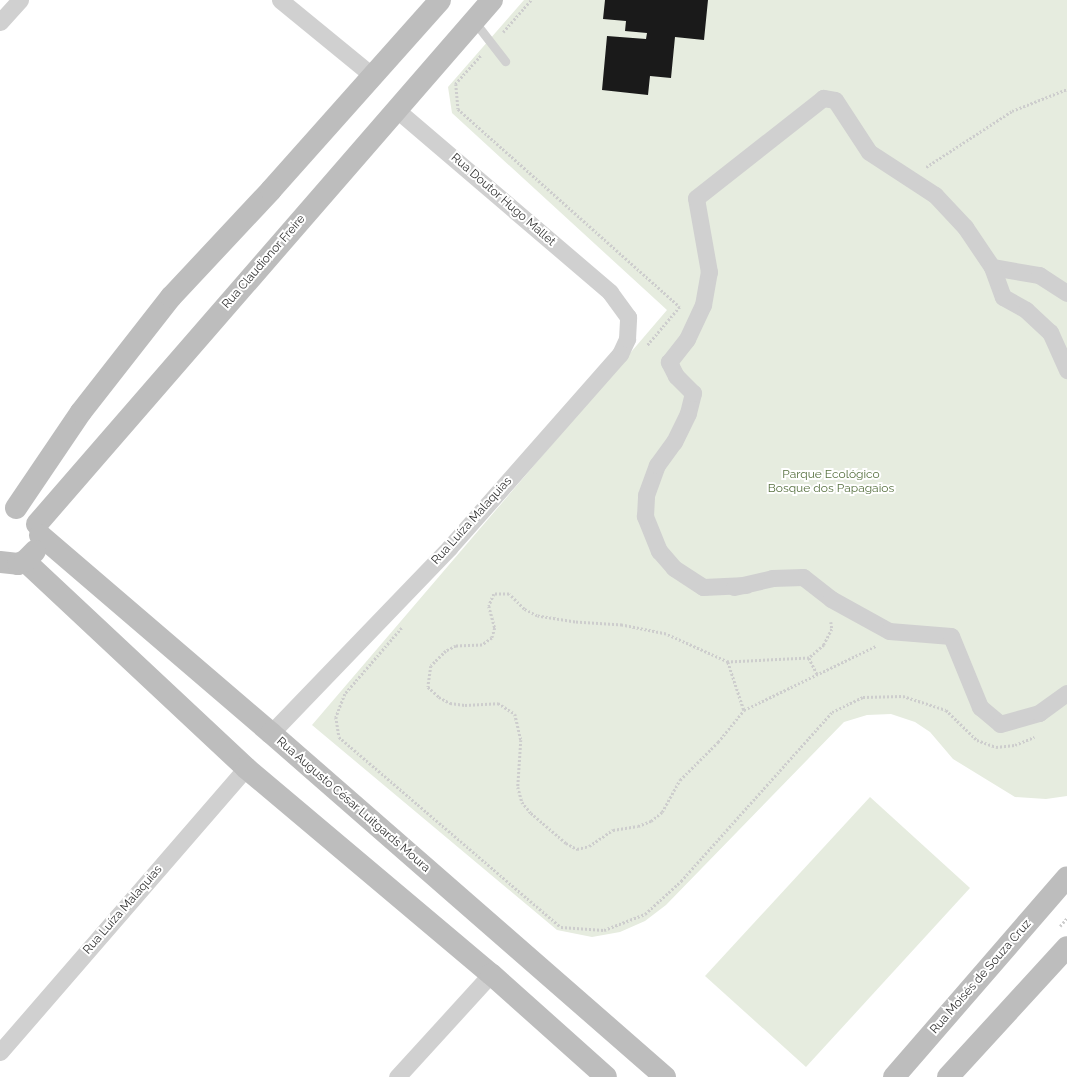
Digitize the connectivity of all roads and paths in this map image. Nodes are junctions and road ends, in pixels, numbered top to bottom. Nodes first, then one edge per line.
1 (20, 0) edge
2 (280, 0) edge
3 (440, 0) edge
4 (492, 0) edge
5 (531, 0) edge
6 (473, 21) junction
7 (0, 22) edge
8 (506, 29) dead end
9 (485, 51) dead end
10 (505, 61) dead end
11 (373, 76) junction
12 (1067, 89) edge
13 (396, 109) junction
14 (908, 178) junction
15 (992, 267) junction
16 (610, 292) joint
17 (1067, 293) edge
18 (644, 349) dead end
19 (1067, 370) edge
20 (8, 509) edge
21 (38, 530) junction
22 (9, 566) edge
23 (746, 585) junction
24 (722, 588) dead end
25 (831, 599) junction
26 (406, 623) dead end
27 (889, 631) junction
28 (809, 658) junction
29 (728, 662) junction
30 (817, 674) junction
31 (1067, 693) edge
32 (744, 710) junction
33 (271, 733) junction
34 (1041, 734) dead end
35 (246, 768) junction
36 (1067, 877) edge
37 (1067, 947) edge
38 (491, 974) junction
39 (0, 1052) edge
40 (397, 1077) edge
41 (606, 1077) edge
42 (665, 1077) edge
43 (894, 1077) edge
44 (948, 1077) edge

1 - 7 street
2 - 11 street
3 - 11 street
4 - 6 street, Rua Claudionor Freire
5 - 8 path
6 - 10 lane
6 - 13 street, Rua Claudionor Freire
9 - 18 path
11 - 20 street
12 - 14 path
13 - 16 street, Rua Doutor Hugo Mallet
13 - 21 street, Rua Claudionor Freire
14 - 15 street
14 - 23 street
15 - 17 street
15 - 19 street
16 - 33 street, Rua Luíza Malaquias
20 - 21 street, Rua Augusto César Luitgards Moura
21 - 22 street
21 - 33 street, Rua Augusto César Luitgards Moura
22 - 35 street
23 - 24 street
23 - 25 street
25 - 27 street
25 - 28 path
26 - 34 path
27 - 30 path
27 - 31 street
28 - 29 path
28 - 30 path
29 - 32 path
29 - 32 path
30 - 32 path
33 - 42 street, Rua Augusto César Luitgards Moura
35 - 38 street
35 - 39 street, Rua Luíza Malaquias
36 - 43 street, Rua Moisés de Souza Cruz
37 - 44 street
38 - 40 street
38 - 41 street

